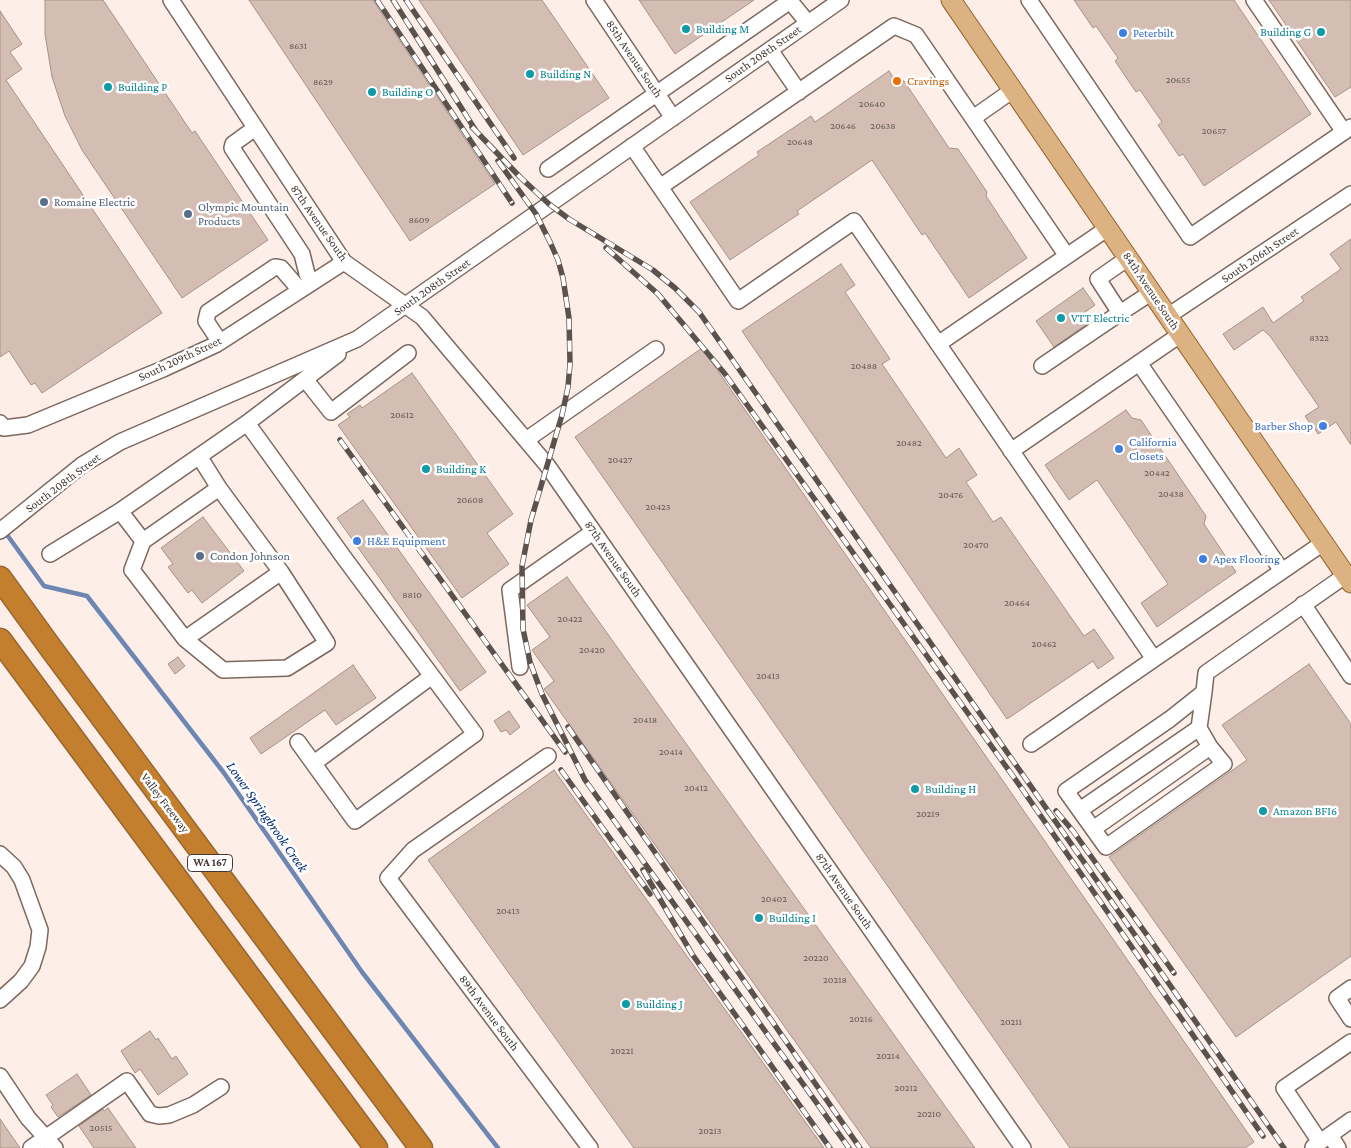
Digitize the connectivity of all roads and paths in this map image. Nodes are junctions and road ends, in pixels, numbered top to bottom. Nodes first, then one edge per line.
1 (171, 0) edge
2 (594, 0) edge
3 (841, 0) edge
4 (951, 0) edge
5 (1029, 0) edge
6 (1254, 0) edge
7 (808, 23) junction
8 (770, 50) junction
9 (1013, 90) junction
10 (798, 92) junction
11 (657, 94) junction
12 (673, 118) junction
13 (973, 118) junction
14 (255, 128) junction
15 (1348, 130) edge
16 (632, 146) junction
17 (548, 169) dead end
18 (660, 187) junction
19 (1351, 194) edge
20 (1108, 228) junction
21 (1067, 256) junction
22 (1128, 258) junction
23 (344, 262) junction
24 (306, 286) junction
25 (1152, 292) junction
26 (405, 305) junction
27 (1120, 312) junction
28 (1168, 316) junction
29 (1181, 334) junction
30 (357, 339) junction
31 (220, 342) junction
32 (938, 344) junction
33 (656, 349) dead end
34 (408, 353) dead end
35 (1139, 363) junction
36 (1042, 366) dead end
37 (305, 379) junction
38 (247, 423) junction
39 (2, 425) edge
40 (526, 440) junction
41 (1011, 451) junction
42 (199, 456) junction
43 (219, 488) junction
44 (120, 511) junction
45 (0, 531) edge
46 (594, 532) junction
47 (143, 540) junction
48 (1323, 543) junction
49 (50, 554) dead end
50 (1282, 571) junction
51 (281, 572) junction
52 (0, 578) edge
53 (1348, 579) edge
54 (1303, 604) junction
55 (185, 639) junction
56 (0, 640) edge
57 (1154, 659) junction
58 (520, 667) dead end
59 (432, 676) junction
60 (1351, 676) edge
61 (1204, 692) junction
62 (1200, 728) junction
63 (298, 742) dead end
64 (1031, 744) dead end
65 (1210, 748) junction
66 (548, 756) dead end
67 (314, 763) junction
68 (1080, 810) junction
69 (1093, 829) junction
70 (0, 854) edge
71 (1351, 988) edge
72 (0, 1000) edge
73 (1351, 1019) edge
74 (1351, 1042) edge
75 (0, 1076) edge
76 (222, 1087) dead end
77 (1351, 1120) edge
78 (1320, 1142) edge
79 (50, 1143) edge
80 (30, 1148) edge
81 (376, 1148) edge
82 (421, 1148) edge
83 (590, 1148) edge
84 (1023, 1148) edge
85 (1338, 1148) edge

1 - 14 street, 87th Avenue South
2 - 11 street, 85th Avenue South
3 - 7 street, South 208th Street
4 - 9 main road, 84th Avenue South
5 - 15 street
6 - 15 street
7 - 8 street, South 208th Street
7 - 11 street
8 - 10 street
8 - 12 street, South 208th Street
9 - 13 street
9 - 20 main road, 84th Avenue South
10 - 13 street
10 - 18 street
11 - 12 street, 85th Avenue South
11 - 17 street
12 - 16 street, South 208th Street
13 - 21 street
14 - 23 street, 87th Avenue South
14 - 24 street
16 - 18 street
16 - 26 street, South 208th Street
18 - 32 street
19 - 28 street, South 206th Street
20 - 21 street
20 - 22 main road, 84th Avenue South
21 - 32 street
22 - 25 main road, 84th Avenue South
22 - 27 street
23 - 24 street, South 209th Street
23 - 26 street, 87th Avenue South
24 - 31 street, South 209th Street
24 - 31 street
25 - 27 street
25 - 28 main road, 84th Avenue South
26 - 30 street, South 208th Street
26 - 40 street, 87th Avenue South
27 - 36 street
28 - 29 main road, 84th Avenue South
29 - 35 street
29 - 48 main road, 84th Avenue South
30 - 37 street
30 - 45 street, South 208th Street
31 - 39 street, South 209th Street
32 - 41 street
33 - 40 street
34 - 37 street
35 - 41 street
35 - 50 street
37 - 38 street
38 - 42 street
38 - 59 street
40 - 46 street, 87th Avenue South
41 - 57 street
42 - 43 street
42 - 44 street
43 - 47 street
43 - 51 street
44 - 47 street
44 - 49 street
46 - 58 street
46 - 84 street, 87th Avenue South
47 - 55 street
48 - 50 street
48 - 53 main road, 84th Avenue South
50 - 57 street
51 - 55 street
51 - 55 street
52 - 82 highway, Valley Freeway / WA 167
53 - 54 street
54 - 60 street
54 - 61 street
56 - 81 highway, WA 167
57 - 64 street
59 - 67 street
59 - 67 street
61 - 62 street
61 - 68 street
62 - 65 street
62 - 68 street
63 - 67 street
65 - 69 street
65 - 69 street
66 - 83 street, 89th Avenue South
68 - 69 street
70 - 72 street
71 - 73 street
74 - 78 street
75 - 79 street
76 - 79 street
77 - 78 street
78 - 85 street
79 - 80 street

